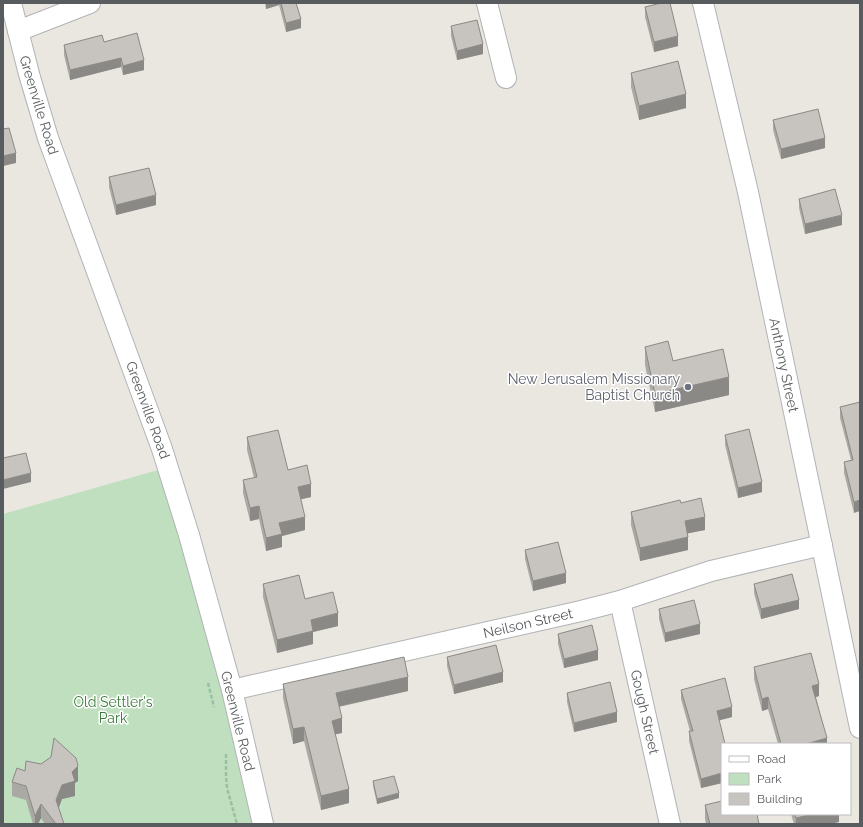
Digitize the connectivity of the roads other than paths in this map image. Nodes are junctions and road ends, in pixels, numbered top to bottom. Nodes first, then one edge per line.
1 (11, 3) edge
2 (90, 3) edge
3 (487, 3) edge
4 (703, 3) edge
5 (18, 31) junction
6 (506, 78) dead end
7 (822, 545) junction
8 (620, 601) junction
9 (232, 690) junction
10 (860, 728) edge
11 (263, 824) edge
12 (670, 824) edge

1 - 5 street, Greenville Road
2 - 5 street
3 - 6 street
4 - 7 street, Anthony Street
5 - 9 street, Greenville Road
7 - 8 street, Neilson Street
7 - 10 street, Anthony Street
8 - 9 street, Neilson Street
8 - 12 street, Gough Street
9 - 11 street, Greenville Road

